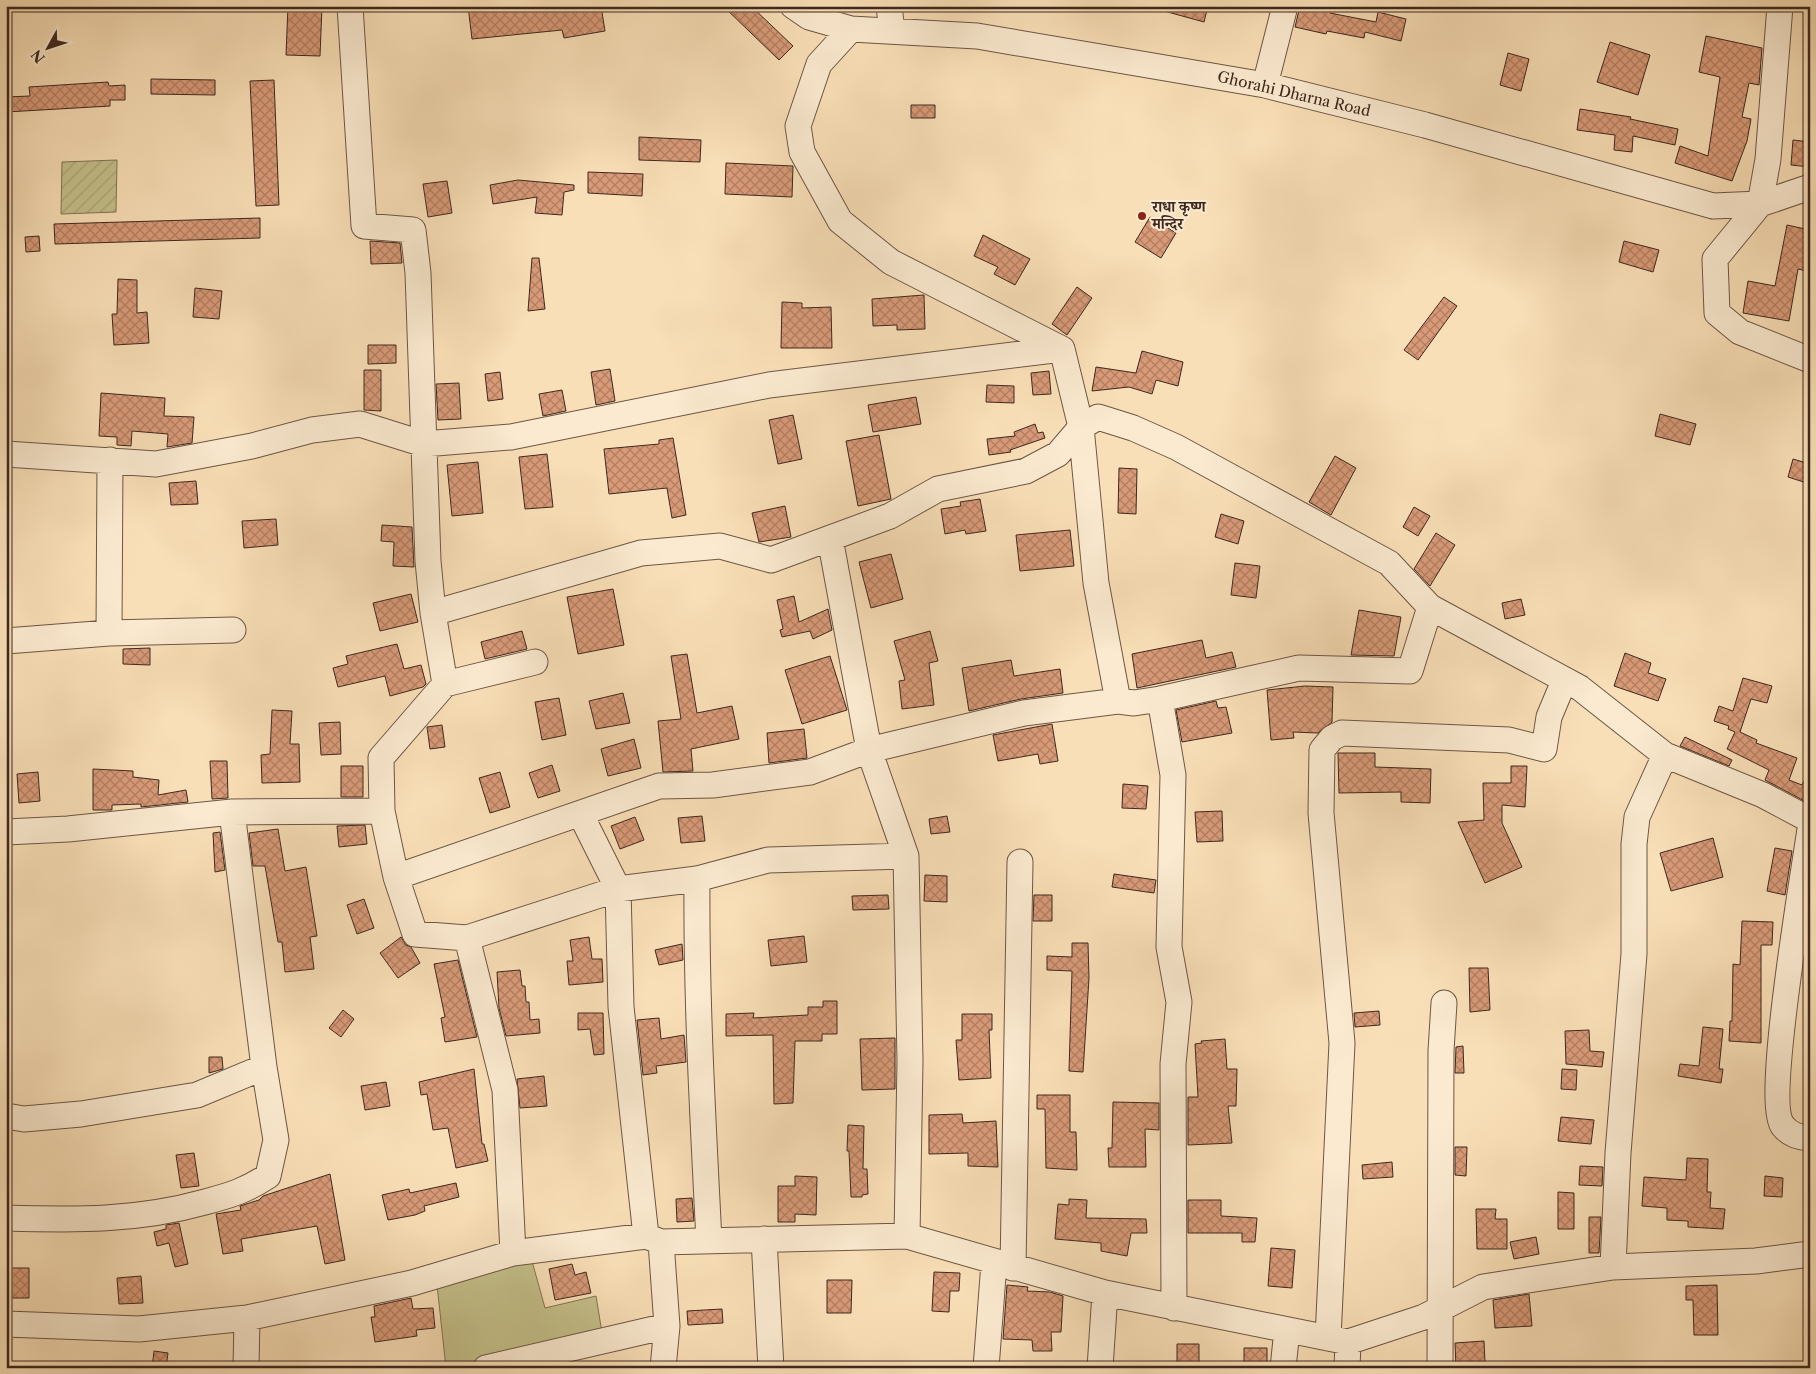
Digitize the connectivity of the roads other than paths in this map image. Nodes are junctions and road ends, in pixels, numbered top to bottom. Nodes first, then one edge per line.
1 (350, 6) edge
2 (793, 6) edge
3 (889, 6) edge
4 (1285, 6) edge
5 (1780, 6) edge
6 (851, 29) junction
7 (892, 31) junction
8 (1265, 85) junction
9 (1810, 187) edge
10 (1760, 204) junction
11 (1062, 349) junction
12 (1810, 360) edge
13 (1081, 427) junction
14 (424, 444) junction
15 (6, 454) edge
16 (110, 460) junction
17 (830, 538) junction
18 (1430, 607) junction
19 (433, 613) junction
20 (233, 630) dead end
21 (109, 633) junction
22 (6, 641) edge
23 (535, 662) dead end
24 (1564, 681) junction
25 (445, 684) junction
26 (1160, 699) junction
27 (1118, 701) junction
28 (869, 750) junction
29 (1665, 755) junction
30 (382, 811) junction
31 (232, 812) junction
32 (581, 815) junction
33 (1810, 820) edge
34 (1810, 829) edge
35 (6, 832) edge
36 (906, 856) junction
37 (1020, 862) dead end
38 (396, 877) junction
39 (697, 879) junction
40 (618, 889) junction
41 (466, 938) junction
42 (1444, 1003) dead end
43 (264, 1068) junction
44 (6, 1116) edge
45 (1810, 1138) edge
46 (6, 1218) edge
47 (908, 1236) junction
48 (654, 1239) junction
49 (709, 1240) junction
50 (764, 1240) junction
51 (513, 1253) junction
52 (1810, 1254) edge
53 (1004, 1265) junction
54 (1613, 1267) junction
55 (1105, 1293) junction
56 (1174, 1308) junction
57 (1440, 1308) junction
58 (247, 1318) junction
59 (6, 1324) edge
60 (667, 1326) junction
61 (1287, 1330) junction
62 (1338, 1340) junction
63 (246, 1368) edge
64 (486, 1368) edge
65 (663, 1368) edge
66 (770, 1368) edge
67 (986, 1368) edge
68 (1100, 1368) edge
69 (1283, 1368) edge
70 (1347, 1368) edge
71 (1440, 1368) edge

1 - 14 street
2 - 6 street, Ghorahi Dharna Road
3 - 7 street
4 - 8 street
5 - 10 street
6 - 7 street, Ghorahi Dharna Road
6 - 11 street
7 - 8 street, Ghorahi Dharna Road
8 - 10 street, Ghorahi Dharna Road
9 - 10 street, Ghorahi Dharna Road
10 - 12 street
11 - 13 street
11 - 14 street
13 - 17 street
13 - 18 street
13 - 27 street
14 - 16 street
14 - 19 street
15 - 16 street
16 - 21 street
17 - 19 street
17 - 28 street
18 - 24 street
18 - 26 street
19 - 25 street
20 - 21 street
21 - 22 street
23 - 25 street
24 - 29 street
24 - 62 street
25 - 30 street
26 - 27 street
26 - 56 street
27 - 28 street
28 - 32 street
28 - 36 street
29 - 33 street
29 - 54 street
30 - 31 street
30 - 38 street
31 - 35 street
31 - 43 street
32 - 38 street
32 - 40 street
34 - 45 street
36 - 39 street
36 - 47 street
37 - 53 street
38 - 41 street
39 - 40 street
39 - 49 street
40 - 41 street
40 - 48 street
41 - 51 street
42 - 57 street
43 - 44 street
43 - 46 street
47 - 50 street
47 - 53 street
48 - 49 street
48 - 51 street
48 - 60 street
49 - 50 street
50 - 66 street
51 - 58 street
52 - 54 street
53 - 55 street
53 - 67 street
54 - 57 street
55 - 56 street
55 - 68 street
56 - 61 street
57 - 62 street
57 - 71 street
58 - 59 street
58 - 63 street
60 - 64 street
60 - 65 street
61 - 62 street
61 - 69 street
62 - 70 street

